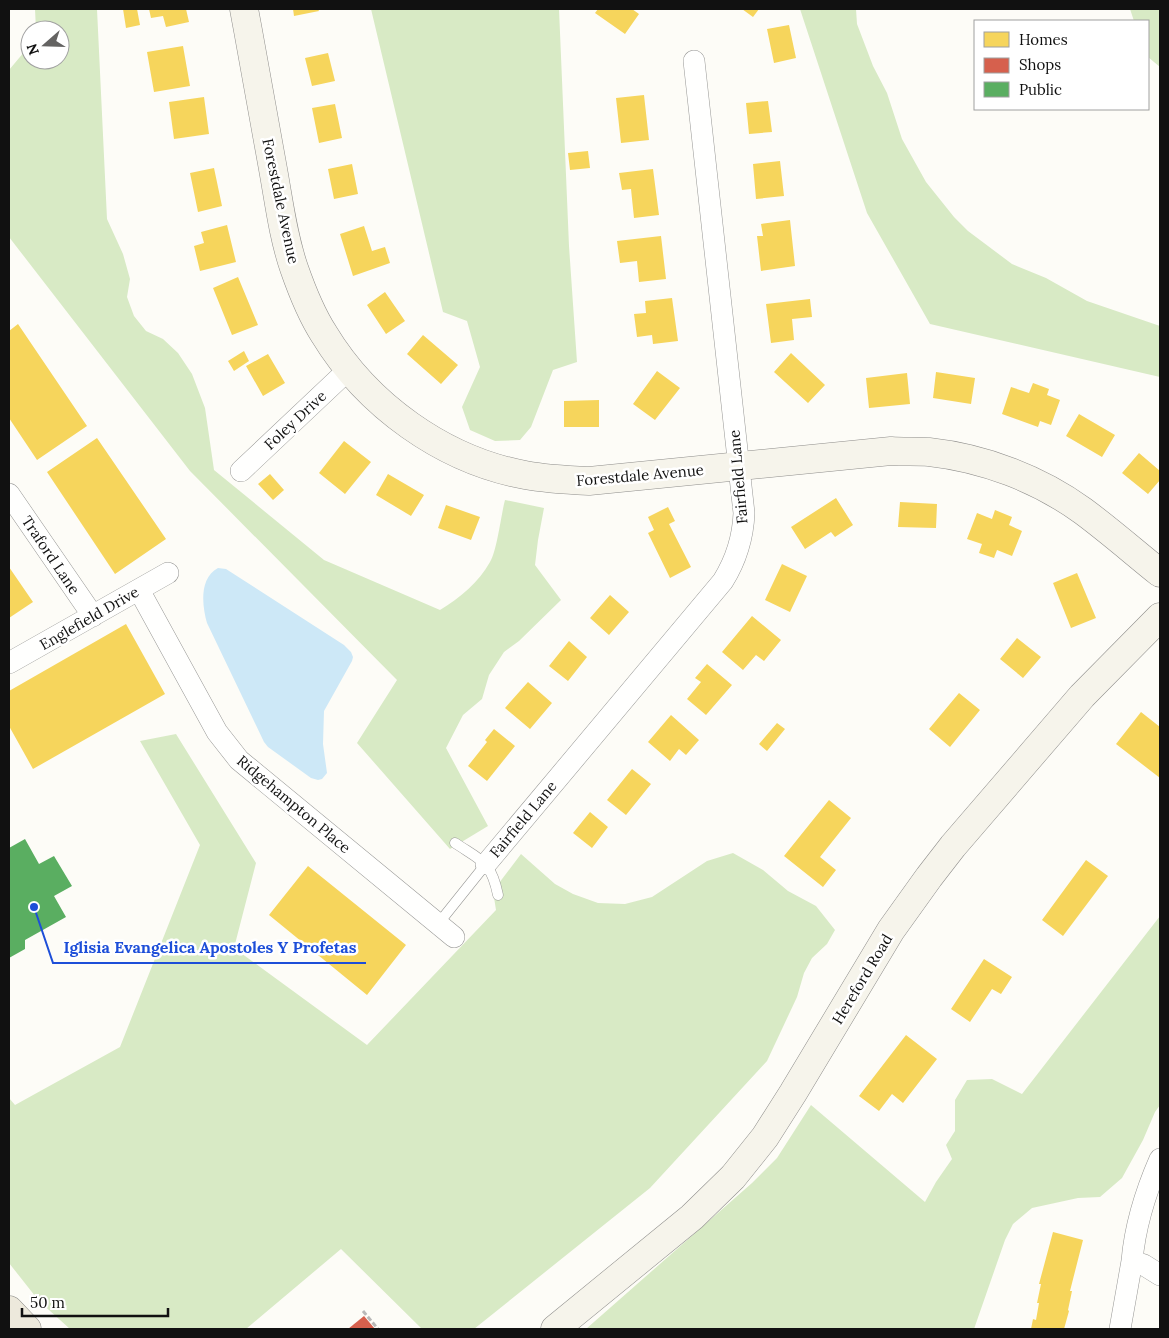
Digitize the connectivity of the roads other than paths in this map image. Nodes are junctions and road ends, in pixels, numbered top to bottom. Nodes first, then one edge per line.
1 (244, 9) edge
2 (694, 61) dead end
3 (348, 370) junction
4 (739, 466) junction
5 (241, 471) dead end
6 (9, 494) edge
7 (168, 573) dead end
8 (1160, 573) edge
9 (139, 590) junction
10 (93, 616) junction
11 (1160, 617) edge
12 (9, 663) edge
13 (456, 844) dead end
14 (486, 864) junction
15 (498, 894) dead end
16 (446, 930) joint
17 (1160, 1159) edge
18 (1132, 1261) junction
19 (1160, 1274) edge
20 (9, 1310) edge
21 (27, 1329) edge
22 (555, 1329) edge
23 (1120, 1329) edge

1 - 3 street, Forestdale Avenue
2 - 4 street, Fairfield Lane
3 - 4 street, Forestdale Avenue
3 - 5 street, Foley Drive
4 - 8 street, Forestdale Avenue
4 - 14 street, Fairfield Lane
6 - 10 street, Traford Lane
7 - 9 street, Englefield Drive
9 - 10 street, Englefield Drive
9 - 16 street, Ridgehampton Place
10 - 12 street, Englefield Drive
11 - 22 street, Hereford Road
13 - 14 lane
14 - 15 lane
14 - 16 lane
17 - 18 street
18 - 19 street
18 - 23 street
20 - 21 main road

